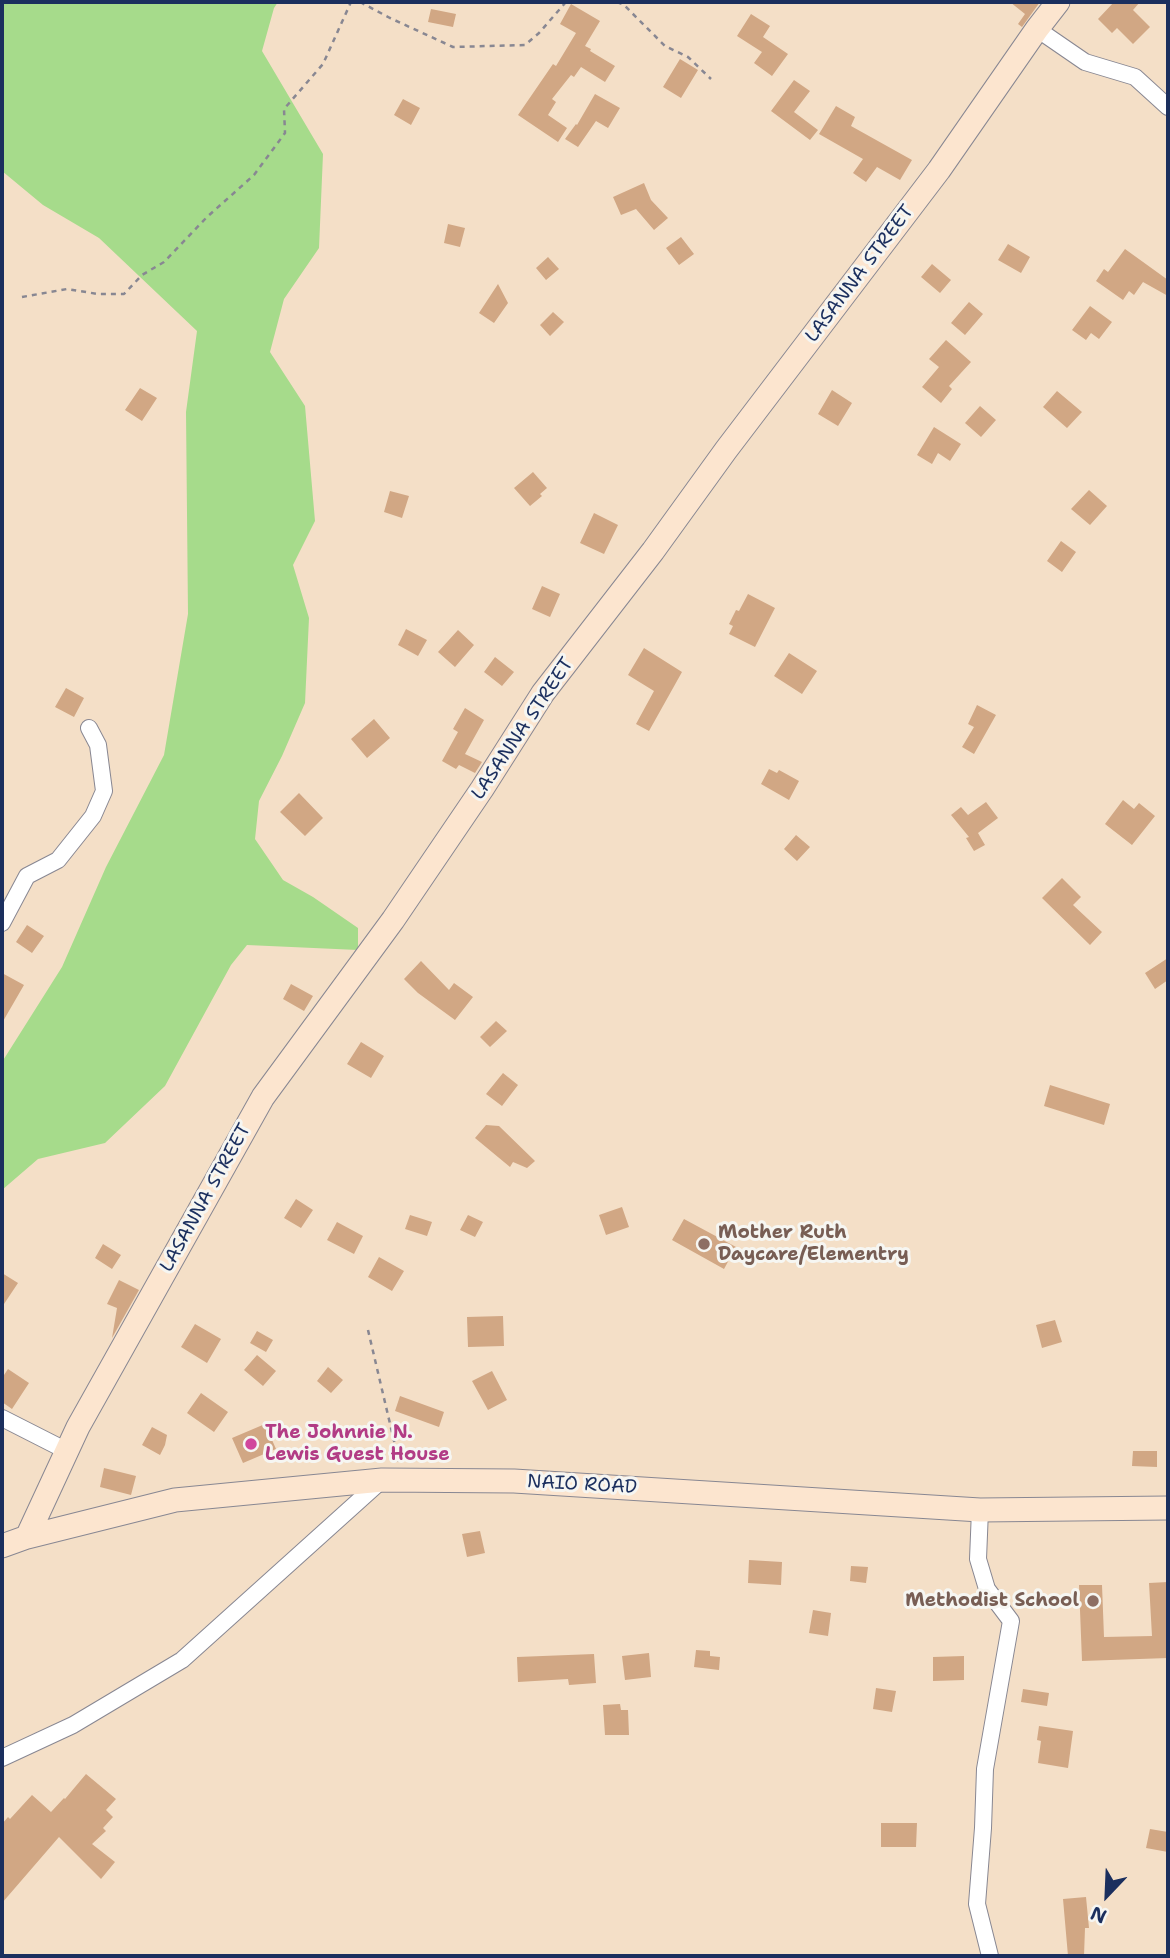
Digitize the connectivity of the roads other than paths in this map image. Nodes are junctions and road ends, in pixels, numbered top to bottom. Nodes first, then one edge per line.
1 (1059, 2) edge
2 (1037, 29) junction
3 (1168, 107) edge
4 (89, 728) dead end
5 (2, 923) edge
6 (2, 1418) edge
7 (66, 1451) junction
8 (383, 1480) junction
9 (46, 1495) junction
10 (1168, 1508) edge
11 (980, 1510) junction
12 (74, 1526) junction
13 (27, 1537) junction
14 (2, 1546) edge
15 (2, 1758) edge
16 (990, 1956) edge

1 - 2 street, LASANNA STREET
2 - 3 street
2 - 7 street, LASANNA STREET
4 - 5 street
6 - 7 street
7 - 9 street, LASANNA STREET
8 - 11 street, NAIO ROAD
8 - 12 street, NAIO ROAD
8 - 15 street
9 - 12 street
9 - 13 street, LASANNA STREET
10 - 11 street, NAIO ROAD
11 - 16 street
12 - 13 street, NAIO ROAD
13 - 14 street, NAIO ROAD

